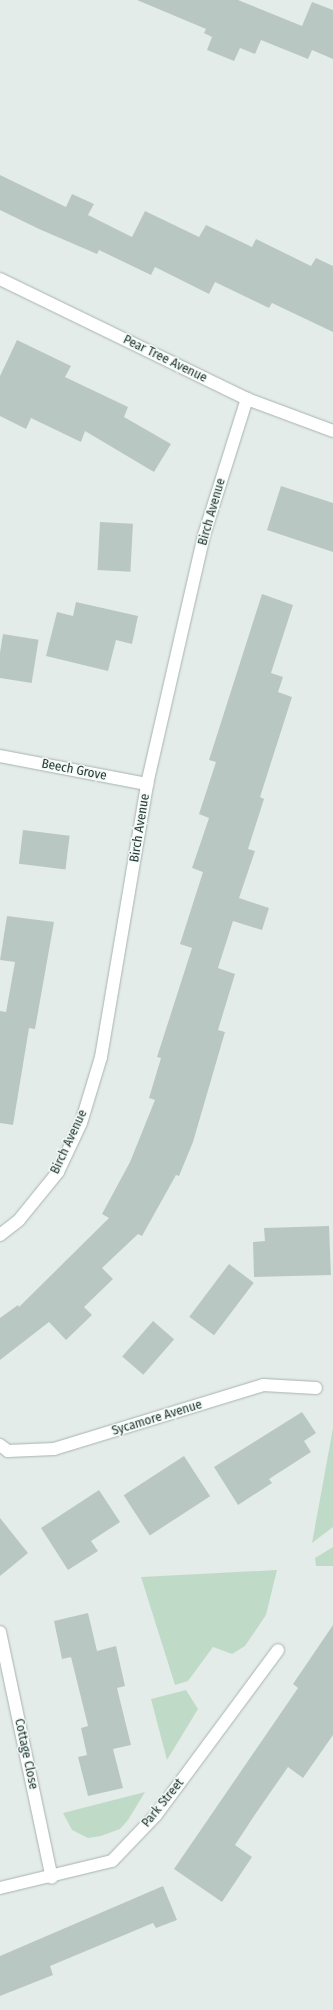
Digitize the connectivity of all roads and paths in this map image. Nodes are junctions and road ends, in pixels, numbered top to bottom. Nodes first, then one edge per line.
1 (0, 279) edge
2 (247, 399) junction
3 (333, 431) edge
4 (0, 756) edge
5 (147, 784) junction
6 (0, 1235) edge
7 (316, 1388) dead end
8 (0, 1445) edge
9 (0, 1632) edge
10 (278, 1650) dead end
11 (52, 1878) junction
12 (0, 1888) edge

1 - 2 street, Pear Tree Avenue
2 - 3 street, Pear Tree Avenue
2 - 5 street, Birch Avenue
4 - 5 street, Beech Grove
5 - 6 street, Birch Avenue
7 - 8 street, Sycamore Avenue
9 - 11 street, Cottage Close
10 - 11 street, Park Street
11 - 12 street, Park Street

